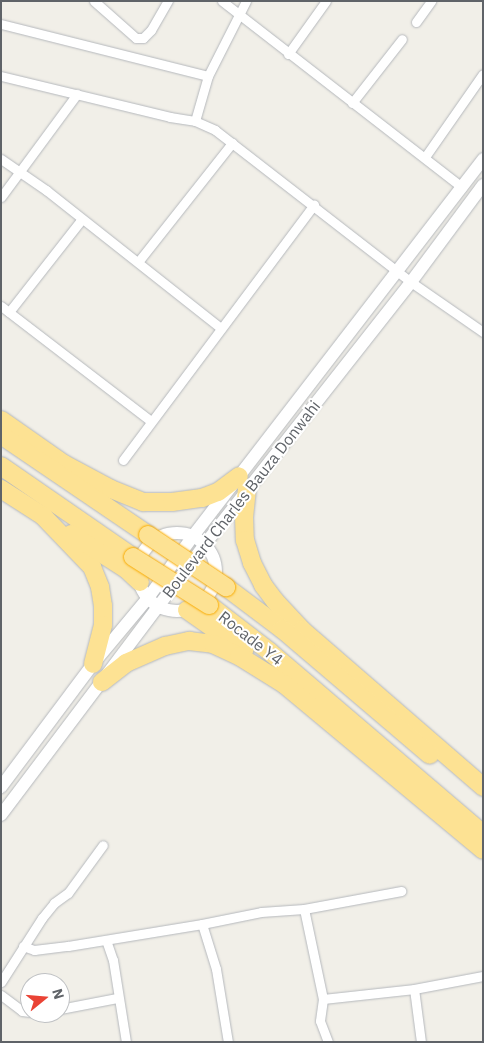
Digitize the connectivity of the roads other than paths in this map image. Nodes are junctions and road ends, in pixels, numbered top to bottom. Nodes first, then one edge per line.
1 (94, 1) edge
2 (168, 1) edge
3 (222, 1) edge
4 (246, 1) edge
5 (326, 1) edge
6 (430, 1) edge
7 (238, 13) junction
8 (416, 22) dead end
9 (1, 24) edge
10 (402, 39) dead end
11 (288, 54) junction
12 (483, 74) edge
13 (1, 76) edge
14 (208, 76) junction
15 (77, 94) junction
16 (352, 103) junction
17 (195, 121) junction
18 (232, 143) junction
19 (424, 157) junction
20 (1, 159) edge
21 (483, 159) edge
22 (19, 173) junction
23 (483, 186) edge
24 (462, 187) junction
25 (1, 197) edge
26 (314, 205) junction
27 (82, 219) junction
28 (138, 262) junction
29 (398, 271) junction
30 (411, 282) junction
31 (5, 309) edge
32 (221, 328) junction
33 (482, 330) edge
34 (1, 420) edge
35 (151, 421) junction
36 (1, 435) edge
37 (122, 460) dead end
38 (64, 464) junction
39 (1, 466) edge
40 (243, 483) junction
41 (1, 489) edge
42 (43, 516) junction
43 (155, 535) junction
44 (193, 536) junction
45 (204, 544) junction
46 (221, 579) junction
47 (140, 582) junction
48 (153, 602) junction
49 (187, 610) junction
50 (302, 630) junction
51 (93, 664) junction
52 (102, 682) junction
53 (284, 684) junction
54 (1, 787) edge
55 (483, 787) edge
56 (483, 798) edge
57 (1, 815) edge
58 (483, 834) edge
59 (103, 845) dead end
60 (483, 850) edge
61 (401, 891) dead end
62 (304, 910) junction
63 (202, 924) junction
64 (106, 940) junction
65 (22, 946) junction
66 (483, 976) edge
67 (1, 982) edge
68 (414, 989) junction
69 (1, 995) edge
70 (117, 998) junction
71 (323, 999) junction
72 (70, 1007) edge
73 (20, 1009) edge
74 (126, 1042) edge
75 (228, 1042) edge
76 (328, 1042) edge
77 (421, 1042) edge

1 - 2 street
3 - 7 street
4 - 7 street
5 - 11 street
6 - 8 street
7 - 11 street
7 - 14 street
9 - 14 street
10 - 16 street
11 - 16 street
12 - 19 street
13 - 15 street
14 - 17 street
15 - 17 street
15 - 22 street
16 - 19 street
17 - 18 street
18 - 26 street
18 - 28 street
19 - 24 street
20 - 22 street
21 - 24 main road, Boulevard Charles Bauza Donwahi
22 - 25 street
22 - 27 street
23 - 30 main road, Boulevard Charles Bauza Donwahi
24 - 29 main road, Boulevard Charles Bauza Donwahi
26 - 29 street
26 - 32 street
27 - 28 street
27 - 31 street
28 - 32 street
29 - 30 street
29 - 40 main road, Boulevard Charles Bauza Donwahi
30 - 33 street
30 - 40 main road, Boulevard Charles Bauza Donwahi
31 - 35 street
32 - 35 street
34 - 38 highway
35 - 37 street
36 - 43 highway, Rocade Y4
38 - 40 highway
38 - 43 highway
39 - 58 highway, Rocade Y4, bridge
40 - 44 main road, Boulevard Charles Bauza Donwahi
40 - 45 main road, Boulevard Charles Bauza Donwahi
40 - 50 highway
41 - 42 highway
42 - 47 highway
42 - 51 highway
43 - 44 main road
43 - 46 highway, Rocade Y4, bridge
43 - 47 main road
44 - 45 main road
44 - 48 main road, Boulevard Charles Bauza Donwahi
45 - 46 main road
45 - 48 main road, Boulevard Charles Bauza Donwahi
46 - 49 main road
46 - 50 highway
46 - 56 highway, Rocade Y4
47 - 48 main road
48 - 49 main road
48 - 51 main road, Boulevard Charles Bauza Donwahi
48 - 52 main road, Boulevard Charles Bauza Donwahi
49 - 53 highway
50 - 55 highway
51 - 54 main road, Boulevard Charles Bauza Donwahi
52 - 53 highway
52 - 57 main road, Boulevard Charles Bauza Donwahi
53 - 60 highway
59 - 65 street
61 - 62 street
62 - 63 street
62 - 71 street
63 - 64 street
63 - 75 street
64 - 65 street
64 - 70 street
65 - 67 street
66 - 68 street
68 - 71 street
68 - 77 street
69 - 73 street
70 - 72 street
70 - 74 street
71 - 76 street

